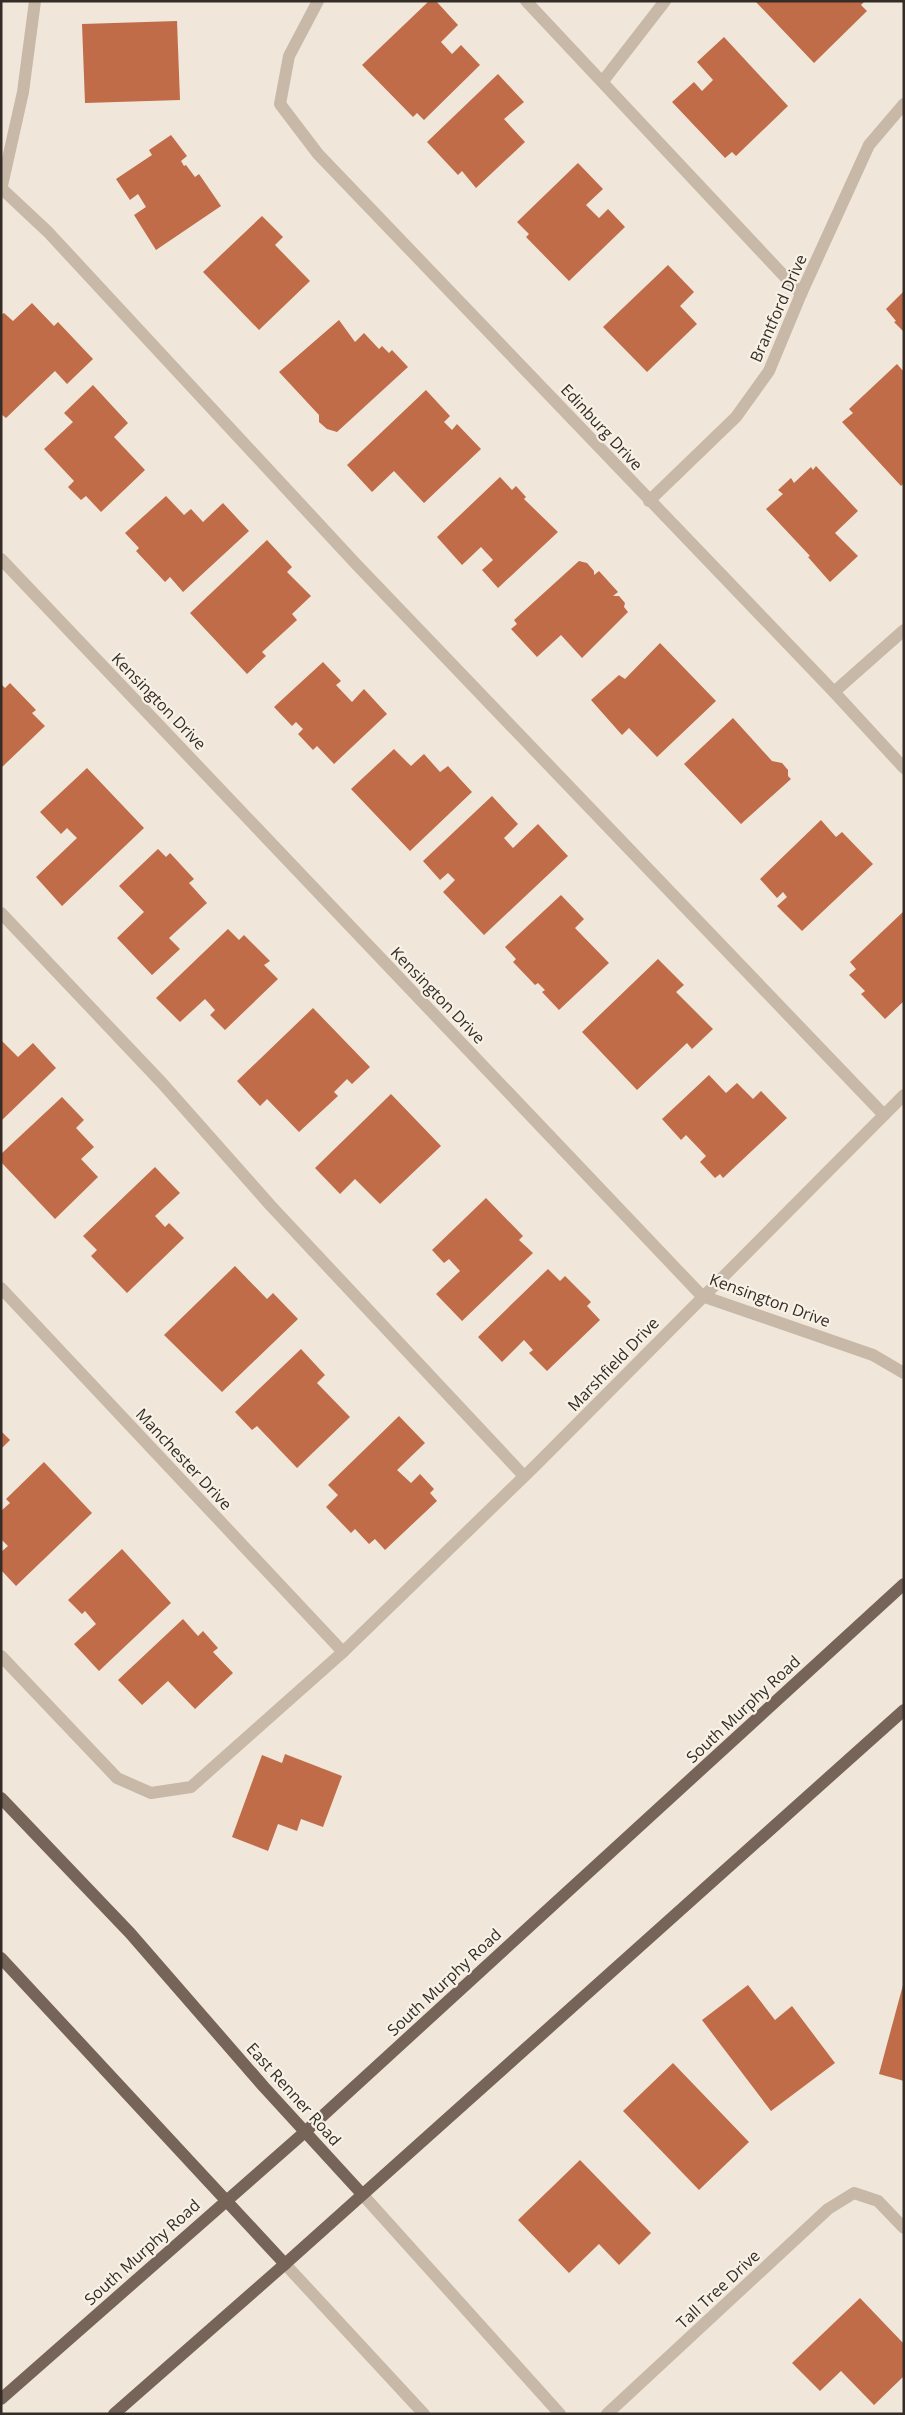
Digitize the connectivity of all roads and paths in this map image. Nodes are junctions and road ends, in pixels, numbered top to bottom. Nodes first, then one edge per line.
1 (35, 1) edge
2 (318, 1) edge
3 (526, 1) edge
4 (665, 1) edge
5 (603, 81) junction
6 (904, 104) edge
7 (1, 189) edge
8 (801, 294) junction
9 (649, 501) junction
10 (1, 559) edge
11 (904, 630) edge
12 (834, 692) junction
13 (904, 768) edge
14 (1, 913) edge
15 (904, 1095) edge
16 (884, 1115) junction
17 (1, 1288) edge
18 (702, 1296) junction
19 (904, 1373) edge
20 (524, 1476) junction
21 (904, 1584) edge
22 (343, 1652) junction
23 (1, 1656) edge
24 (904, 1710) edge
25 (1, 1798) edge
26 (1, 1958) edge
27 (306, 2131) junction
28 (362, 2194) junction
29 (226, 2200) junction
30 (904, 2228) edge
31 (285, 2264) junction
32 (1, 2399) edge
33 (114, 2414) edge
34 (424, 2414) edge
35 (560, 2414) edge
36 (607, 2414) edge

1 - 7 street
2 - 9 street, Edinburg Drive
3 - 5 street
4 - 5 street
5 - 8 street
6 - 8 street, Brantford Drive
7 - 16 street
8 - 9 street, Brantford Drive
9 - 12 street, Edinburg Drive
10 - 18 street, Kensington Drive
11 - 12 street
12 - 13 street, Edinburg Drive
14 - 20 street
15 - 16 street, Marshfield Drive
16 - 18 street, Marshfield Drive
17 - 22 street, Manchester Drive
18 - 19 street, Kensington Drive
18 - 20 street, Marshfield Drive
20 - 22 street, Marshfield Drive
21 - 27 main road, South Murphy Road
22 - 23 street, Marshfield Drive
24 - 28 main road
25 - 27 main road, East Renner Road
26 - 29 main road
27 - 28 main road, East Renner Road
27 - 29 main road, South Murphy Road
28 - 31 main road
28 - 35 street, East Renner Road
29 - 31 main road
29 - 32 main road, South Murphy Road
30 - 36 street, Tall Tree Drive
31 - 33 main road
31 - 34 street

